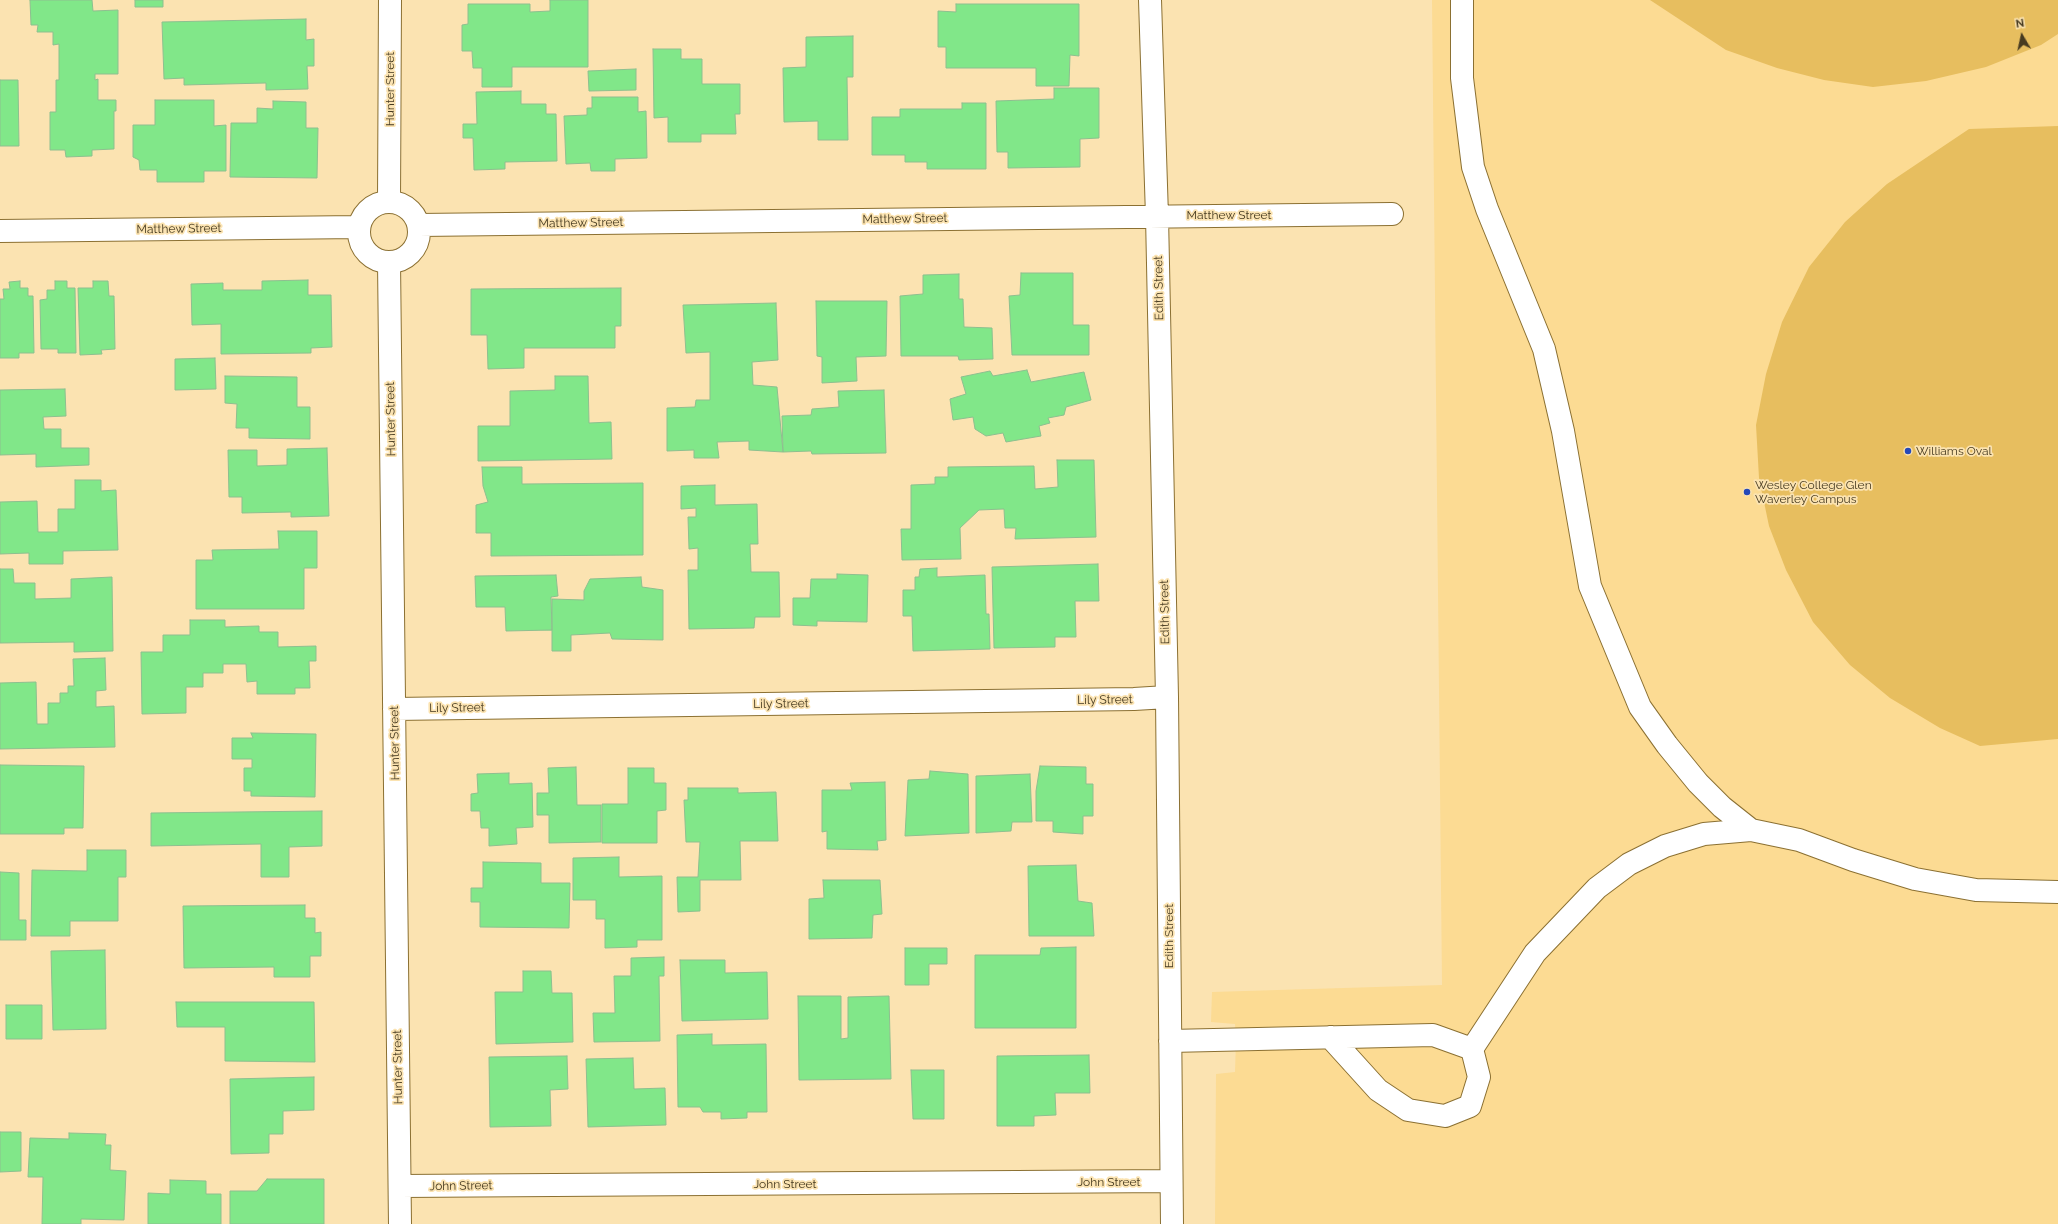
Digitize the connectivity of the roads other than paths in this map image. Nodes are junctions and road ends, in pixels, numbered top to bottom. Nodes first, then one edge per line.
1 (390, 0) edge
2 (1150, 0) edge
3 (1462, 0) edge
4 (389, 201) junction
5 (1392, 214) dead end
6 (1157, 216) junction
7 (419, 225) junction
8 (358, 227) junction
9 (0, 231) edge
10 (389, 262) junction
11 (1167, 697) junction
12 (394, 708) junction
13 (1751, 830) junction
14 (2058, 892) edge
15 (1330, 1037) junction
16 (1170, 1041) junction
17 (1472, 1049) junction
18 (1171, 1181) junction
19 (400, 1186) junction
20 (400, 1224) edge
21 (1172, 1224) edge

1 - 4 street, Hunter Street
2 - 6 street, Edith Street
3 - 13 street
4 - 7 street
4 - 8 street
5 - 6 street, Matthew Street
6 - 7 street, Matthew Street
6 - 11 street, Edith Street
7 - 10 street
8 - 9 street, Matthew Street
8 - 10 street
10 - 12 street, Hunter Street
11 - 12 street, Lily Street
11 - 16 street, Edith Street
12 - 19 street, Hunter Street
13 - 14 street
13 - 17 street
15 - 16 street
15 - 17 street
15 - 17 street
16 - 18 street, Edith Street
18 - 19 street, John Street
18 - 21 street, Edith Street
19 - 20 street, Hunter Street

